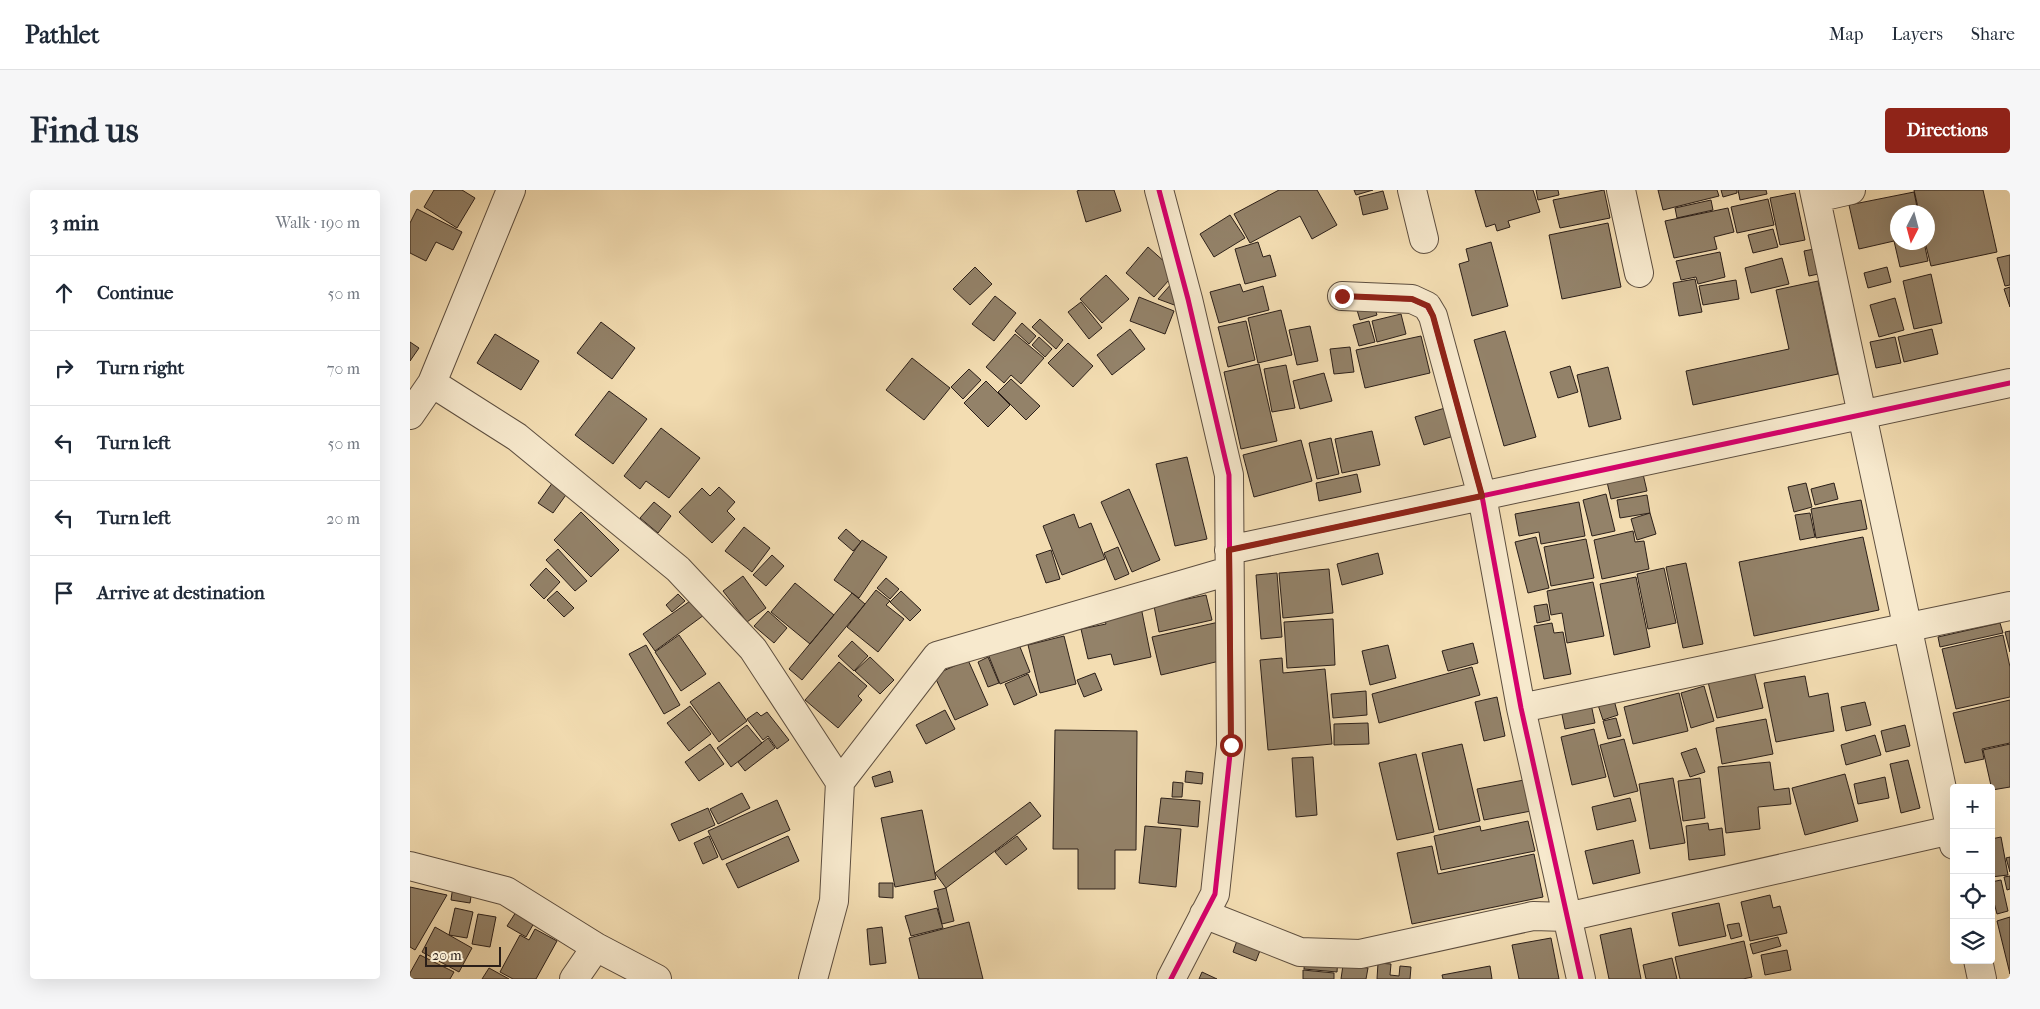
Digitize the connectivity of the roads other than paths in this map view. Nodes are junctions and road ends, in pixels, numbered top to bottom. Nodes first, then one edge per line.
1 (511, 190) edge
2 (1159, 190) edge
3 (1412, 190) edge
4 (1621, 190) edge
5 (1851, 190) edge
6 (1815, 194) edge
7 (1424, 239) dead end
8 (1639, 273) dead end
9 (1342, 296) dead end
10 (432, 383) junction
11 (2010, 383) edge
12 (410, 415) edge
13 (1862, 415) junction
14 (1482, 496) junction
15 (1229, 560) junction
16 (2010, 606) edge
17 (1908, 628) junction
18 (1521, 708) junction
19 (840, 782) junction
20 (1950, 829) edge
21 (1950, 838) edge
22 (410, 866) edge
23 (1204, 914) junction
24 (1567, 917) junction
25 (596, 947) junction
26 (1979, 964) edge
27 (574, 979) edge
28 (657, 979) edge
29 (813, 979) edge
30 (1172, 979) edge
31 (1581, 979) edge
32 (1982, 979) edge

1 - 10 street
2 - 15 street
3 - 7 street
4 - 8 street
5 - 6 street
6 - 13 street
9 - 14 street
10 - 12 street
10 - 19 street
11 - 13 street
13 - 14 street
13 - 17 street
14 - 15 street
14 - 18 street
15 - 19 street
15 - 23 street
16 - 17 street
17 - 18 street
17 - 20 street
18 - 24 street
19 - 29 street
21 - 24 street
22 - 25 street
23 - 24 street
23 - 30 street
24 - 31 street
25 - 27 street
25 - 28 street
26 - 32 street

